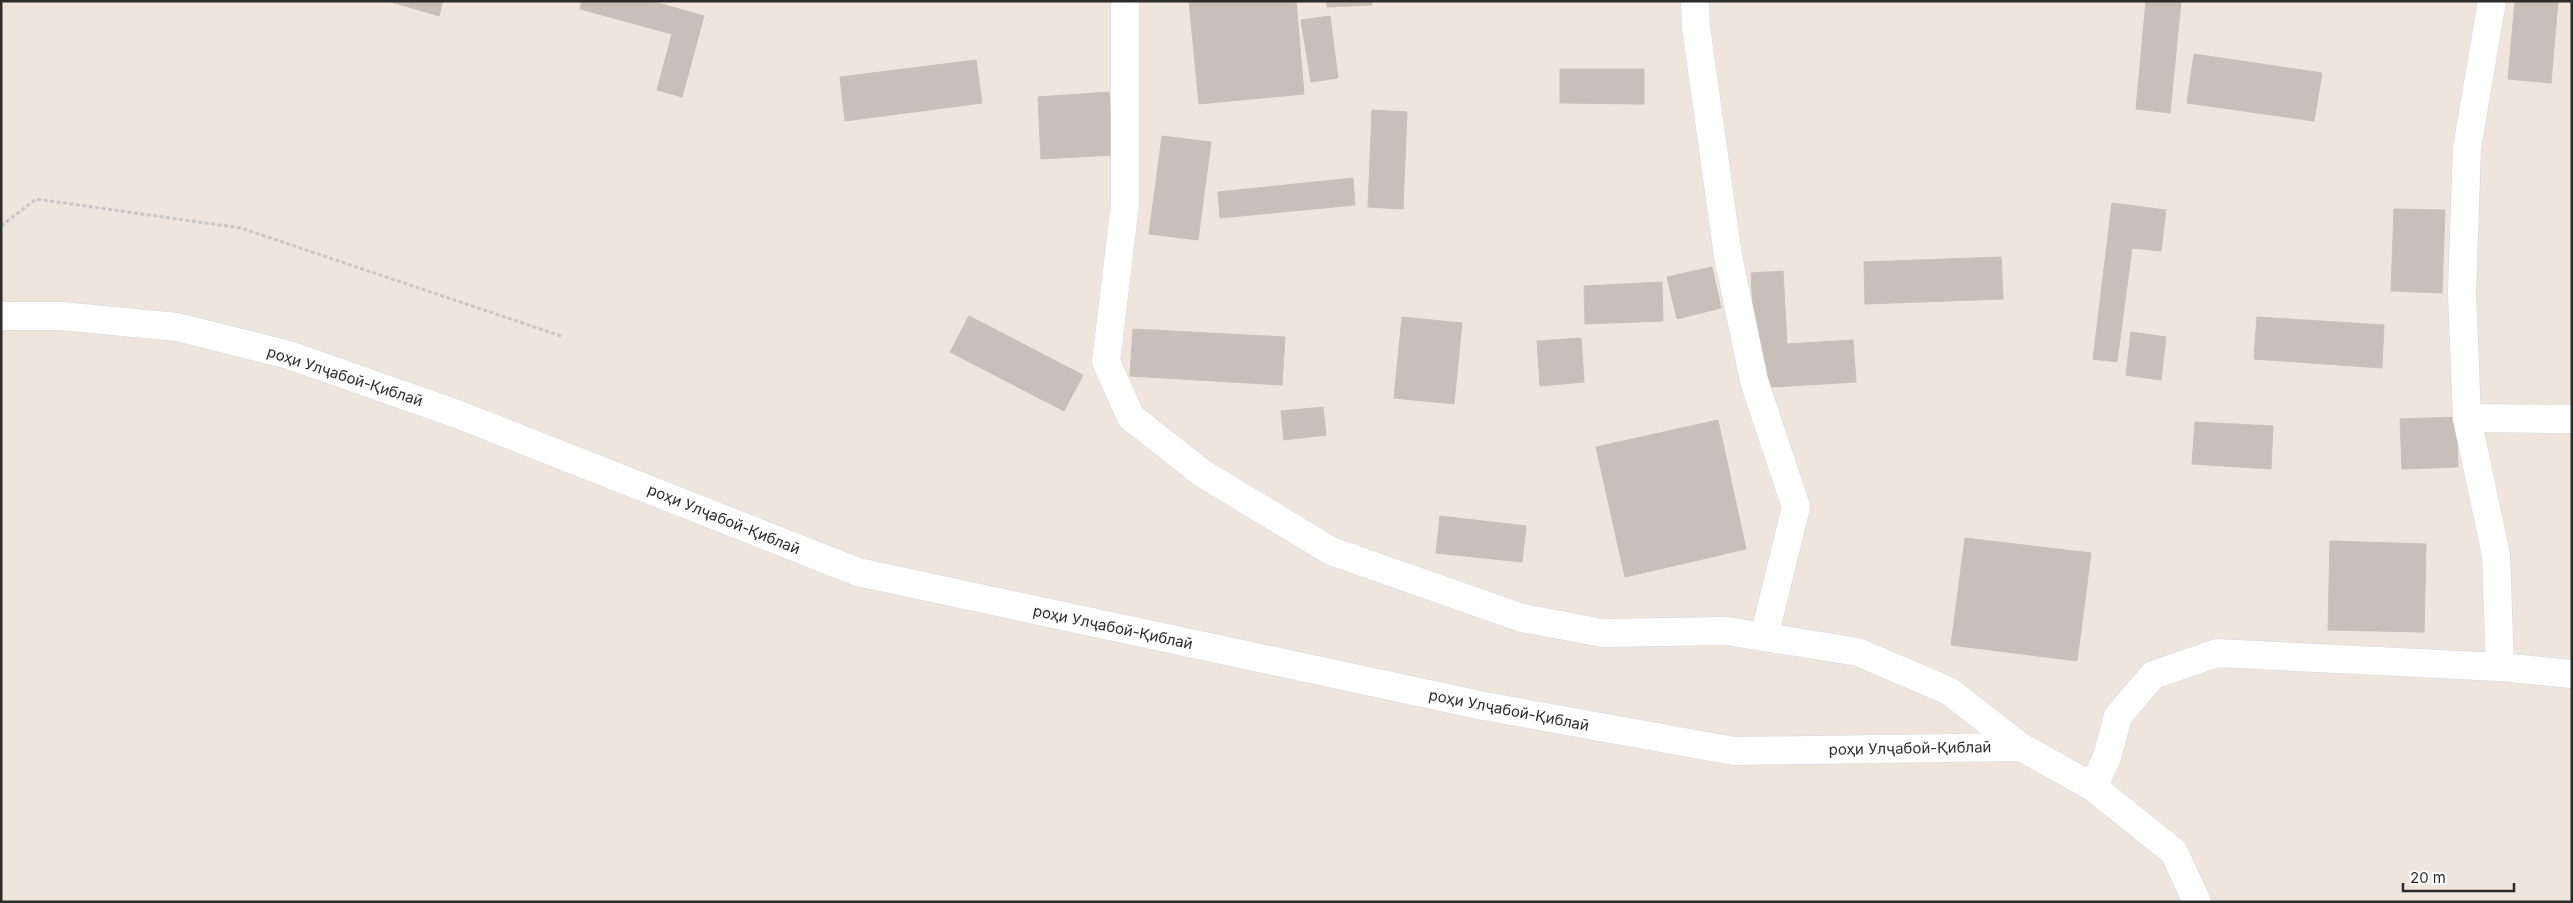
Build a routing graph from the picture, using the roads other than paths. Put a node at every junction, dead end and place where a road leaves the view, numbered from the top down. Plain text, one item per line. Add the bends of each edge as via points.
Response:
1 (1126, 1) edge
2 (1695, 1) edge
3 (2492, 1) edge
4 (1, 316) edge
5 (2468, 418) junction
6 (2572, 419) edge
7 (1764, 637) junction
8 (2500, 667) junction
9 (2572, 674) edge
10 (2021, 747) junction
11 (2093, 787) junction
12 (2197, 902) edge

1 - 7 street via 1124,204 1106,362 1131,417 1202,473 1331,551 1522,618 1603,633 1727,631
2 - 7 street via 1728,256 1754,381 1796,507
3 - 5 street via 2467,148 2462,292
4 - 10 street, роҳи Улҷабой-Қиблаӣ via 61,316 177,327 289,355 457,414 858,572 1484,706 1734,751
5 - 6 street
5 - 8 street via 2496,555
7 - 10 street via 1858,652 1949,691
8 - 9 street
8 - 11 street via 2217,653 2153,675 2118,716 2107,757
10 - 11 street, роҳи Улҷабой-Қиблаӣ
11 - 12 street, роҳи Улҷабой-Қиблаӣ via 2174,852

